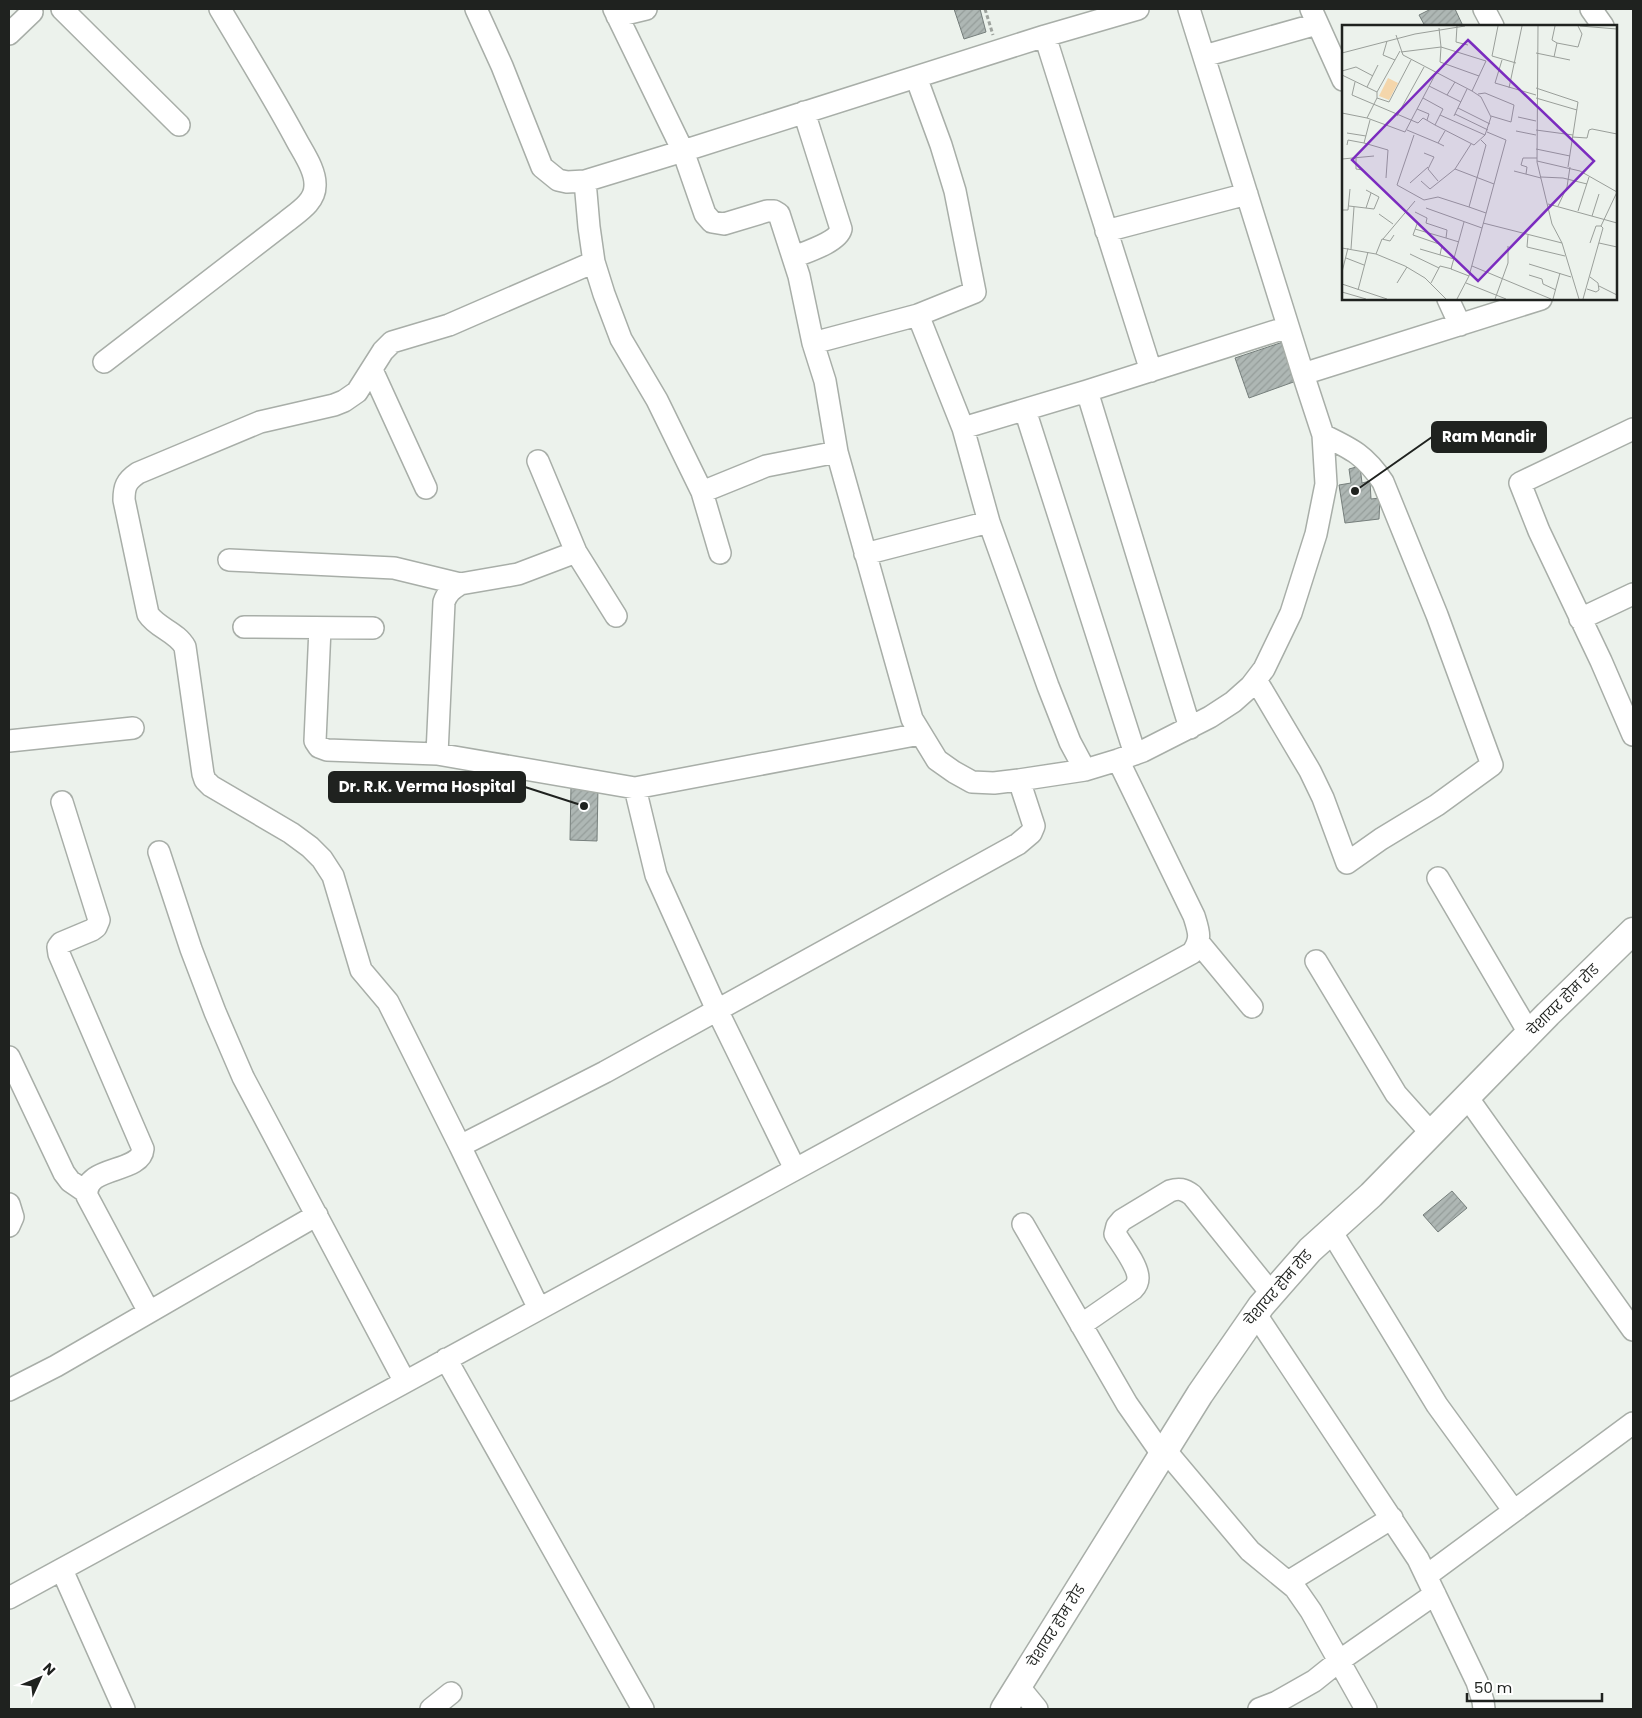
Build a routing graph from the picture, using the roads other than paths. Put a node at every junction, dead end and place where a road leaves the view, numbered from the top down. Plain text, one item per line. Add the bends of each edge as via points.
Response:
1 (62, 9) edge
2 (220, 9) edge
3 (476, 9) edge
4 (646, 9) edge
5 (1138, 9) edge
6 (1189, 9) edge
7 (1484, 9) edge
8 (1591, 9) edge
9 (34, 10) edge
10 (616, 13) edge
11 (1314, 16) edge
12 (1492, 25) edge
13 (1602, 25) edge
14 (9, 34) edge
15 (1045, 36) junction
16 (1204, 56) junction
17 (916, 77) junction
18 (1342, 78) edge
19 (804, 112) junction
20 (179, 125) dead end
21 (683, 151) junction
22 (585, 181) junction
23 (1247, 194) junction
24 (1106, 231) junction
25 (794, 258) junction
26 (594, 262) junction
27 (1448, 300) edge
28 (1538, 300) edge
29 (918, 315) junction
30 (1460, 324) junction
31 (1288, 327) junction
32 (813, 343) junction
33 (104, 362) dead end
34 (372, 370) junction
35 (1150, 371) junction
36 (1303, 374) junction
37 (1088, 391) junction
38 (1025, 410) junction
39 (963, 428) junction
40 (1633, 429) edge
41 (1323, 435) junction
42 (837, 452) junction
43 (538, 461) dead end
44 (426, 488) dead end
45 (702, 492) junction
46 (989, 522) junction
47 (576, 552) junction
48 (720, 553) dead end
49 (865, 554) junction
50 (229, 560) dead end
51 (460, 584) junction
52 (1633, 594) edge
53 (616, 616) dead end
54 (1580, 618) junction
55 (244, 627) dead end
56 (320, 628) junction
57 (373, 628) dead end
58 (1256, 680) junction
59 (133, 728) dead end
60 (1190, 728) junction
61 (920, 734) junction
62 (1633, 734) edge
63 (9, 740) edge
64 (437, 754) junction
65 (1126, 757) junction
66 (1085, 770) junction
67 (1019, 780) junction
68 (635, 788) junction
69 (62, 802) dead end
70 (160, 852) dead end
71 (1438, 878) dead end
72 (1633, 931) edge
73 (1199, 943) junction
74 (1316, 961) dead end
75 (1252, 1007) dead end
76 (717, 1010) junction
77 (1529, 1034) junction
78 (9, 1057) edge
79 (1467, 1097) junction
80 (1431, 1133) junction
81 (460, 1146) junction
82 (795, 1169) junction
83 (86, 1192) junction
84 (9, 1204) edge
85 (317, 1215) junction
86 (1023, 1224) dead end
87 (9, 1226) edge
88 (1331, 1231) junction
89 (1271, 1293) junction
90 (539, 1309) junction
91 (149, 1312) junction
92 (1255, 1313) junction
93 (1081, 1325) junction
94 (1633, 1330) edge
95 (446, 1360) junction
96 (404, 1382) junction
97 (9, 1390) edge
98 (1633, 1423) edge
99 (1163, 1452) junction
100 (1514, 1511) junction
101 (1392, 1518) junction
102 (62, 1570) junction
103 (1288, 1582) junction
104 (1430, 1585) junction
105 (9, 1598) edge
106 (1339, 1661) junction
107 (1019, 1686) junction
108 (451, 1693) dead end
109 (124, 1709) edge
110 (430, 1709) edge
111 (643, 1709) edge
112 (1004, 1709) edge
113 (1037, 1709) edge
114 (1259, 1709) edge
115 (1366, 1709) edge
116 (1484, 1709) edge

1 - 20 street
2 - 33 street via 285,119 308,162 316,187 305,206 288,221
3 - 22 street via 542,167 558,180
4 - 10 street
5 - 15 street
6 - 16 street
7 - 12 street
8 - 13 street
9 - 14 street
10 - 21 street
11 - 16 street
11 - 18 street
15 - 17 street
15 - 24 street
16 - 23 street
17 - 19 street
17 - 29 street via 955,191 976,292
19 - 21 street
19 - 25 street via 841,229 834,239
21 - 22 street
21 - 25 street via 708,218 724,224 774,210 781,217
22 - 26 street
23 - 24 street
23 - 31 street
24 - 35 street
25 - 32 street
26 - 34 street via 444,328 392,342
26 - 45 street via 621,339
27 - 30 street
28 - 30 street
29 - 32 street
29 - 39 street
30 - 36 street
31 - 35 street
31 - 36 street
32 - 42 street via 825,381
34 - 44 street
34 - 81 street via 357,392 339,403 260,422 138,473 126,483 124,500 148,614 185,647 205,780 291,833 322,859 333,876 361,970 388,1002
35 - 37 street
36 - 41 street
37 - 38 street
37 - 60 street
38 - 39 street
38 - 65 street
39 - 46 street
40 - 54 street via 1520,483
41 - 58 street via 1326,484 1316,534 1291,613
41 - 58 street via 1362,457 1383,482 1437,615 1492,765 1347,863 1310,771
42 - 45 street via 766,466
42 - 49 street
43 - 47 street
45 - 48 street
46 - 49 street
46 - 66 street via 1048,686
47 - 51 street via 518,574
47 - 53 street
49 - 61 street via 912,719
50 - 51 street via 394,568
51 - 64 street via 448,593 444,602
52 - 54 street
54 - 62 street
55 - 56 street
56 - 57 street
56 - 64 street via 317,744 327,750
58 - 60 street via 1233,702
59 - 63 street
60 - 65 street
61 - 67 street via 937,760 972,782 994,784
61 - 68 street
64 - 68 street
65 - 66 street
65 - 73 street via 1194,916
66 - 67 street
67 - 76 street via 1034,826 1026,839
68 - 76 street via 656,875
69 - 83 street via 99,920 92,930 58,946 59,954 144,1149 142,1156 135,1161 94,1179
70 - 85 street via 191,949 225,1037
71 - 77 street
72 - 77 street, चेशायर होम रोड
73 - 75 street
73 - 82 street via 1192,953 1175,963
74 - 80 street via 1396,1094
76 - 81 street
76 - 82 street
77 - 79 street, चेशायर होम रोड
78 - 83 street via 64,1173
79 - 80 street, चेशायर होम रोड
79 - 94 street
80 - 88 street, चेशायर होम रोड
81 - 90 street
82 - 90 street
83 - 91 street
84 - 87 street via 13,1217
85 - 91 street
85 - 96 street
86 - 93 street
88 - 89 street, चेशायर होम रोड
88 - 100 street via 1437,1405
89 - 92 street, चेशायर होम रोड
89 - 93 street via 1192,1195 1178,1189 1122,1220 1117,1226 1115,1234 1136,1270 1137,1284
90 - 95 street
91 - 97 street
92 - 99 street, चेशायर होम रोड
92 - 101 street
93 - 99 street via 1127,1404
95 - 96 street
95 - 111 street
96 - 102 street
98 - 100 street
99 - 103 street via 1250,1551
99 - 107 street, चेशायर होम रोड
100 - 104 street
101 - 103 street
101 - 104 street
102 - 105 street
102 - 109 street
103 - 106 street via 1311,1611
104 - 106 street
104 - 116 street via 1478,1682
106 - 114 street via 1295,1693
106 - 115 street
107 - 112 street, चेशायर होम रोड
107 - 113 street
108 - 110 street

